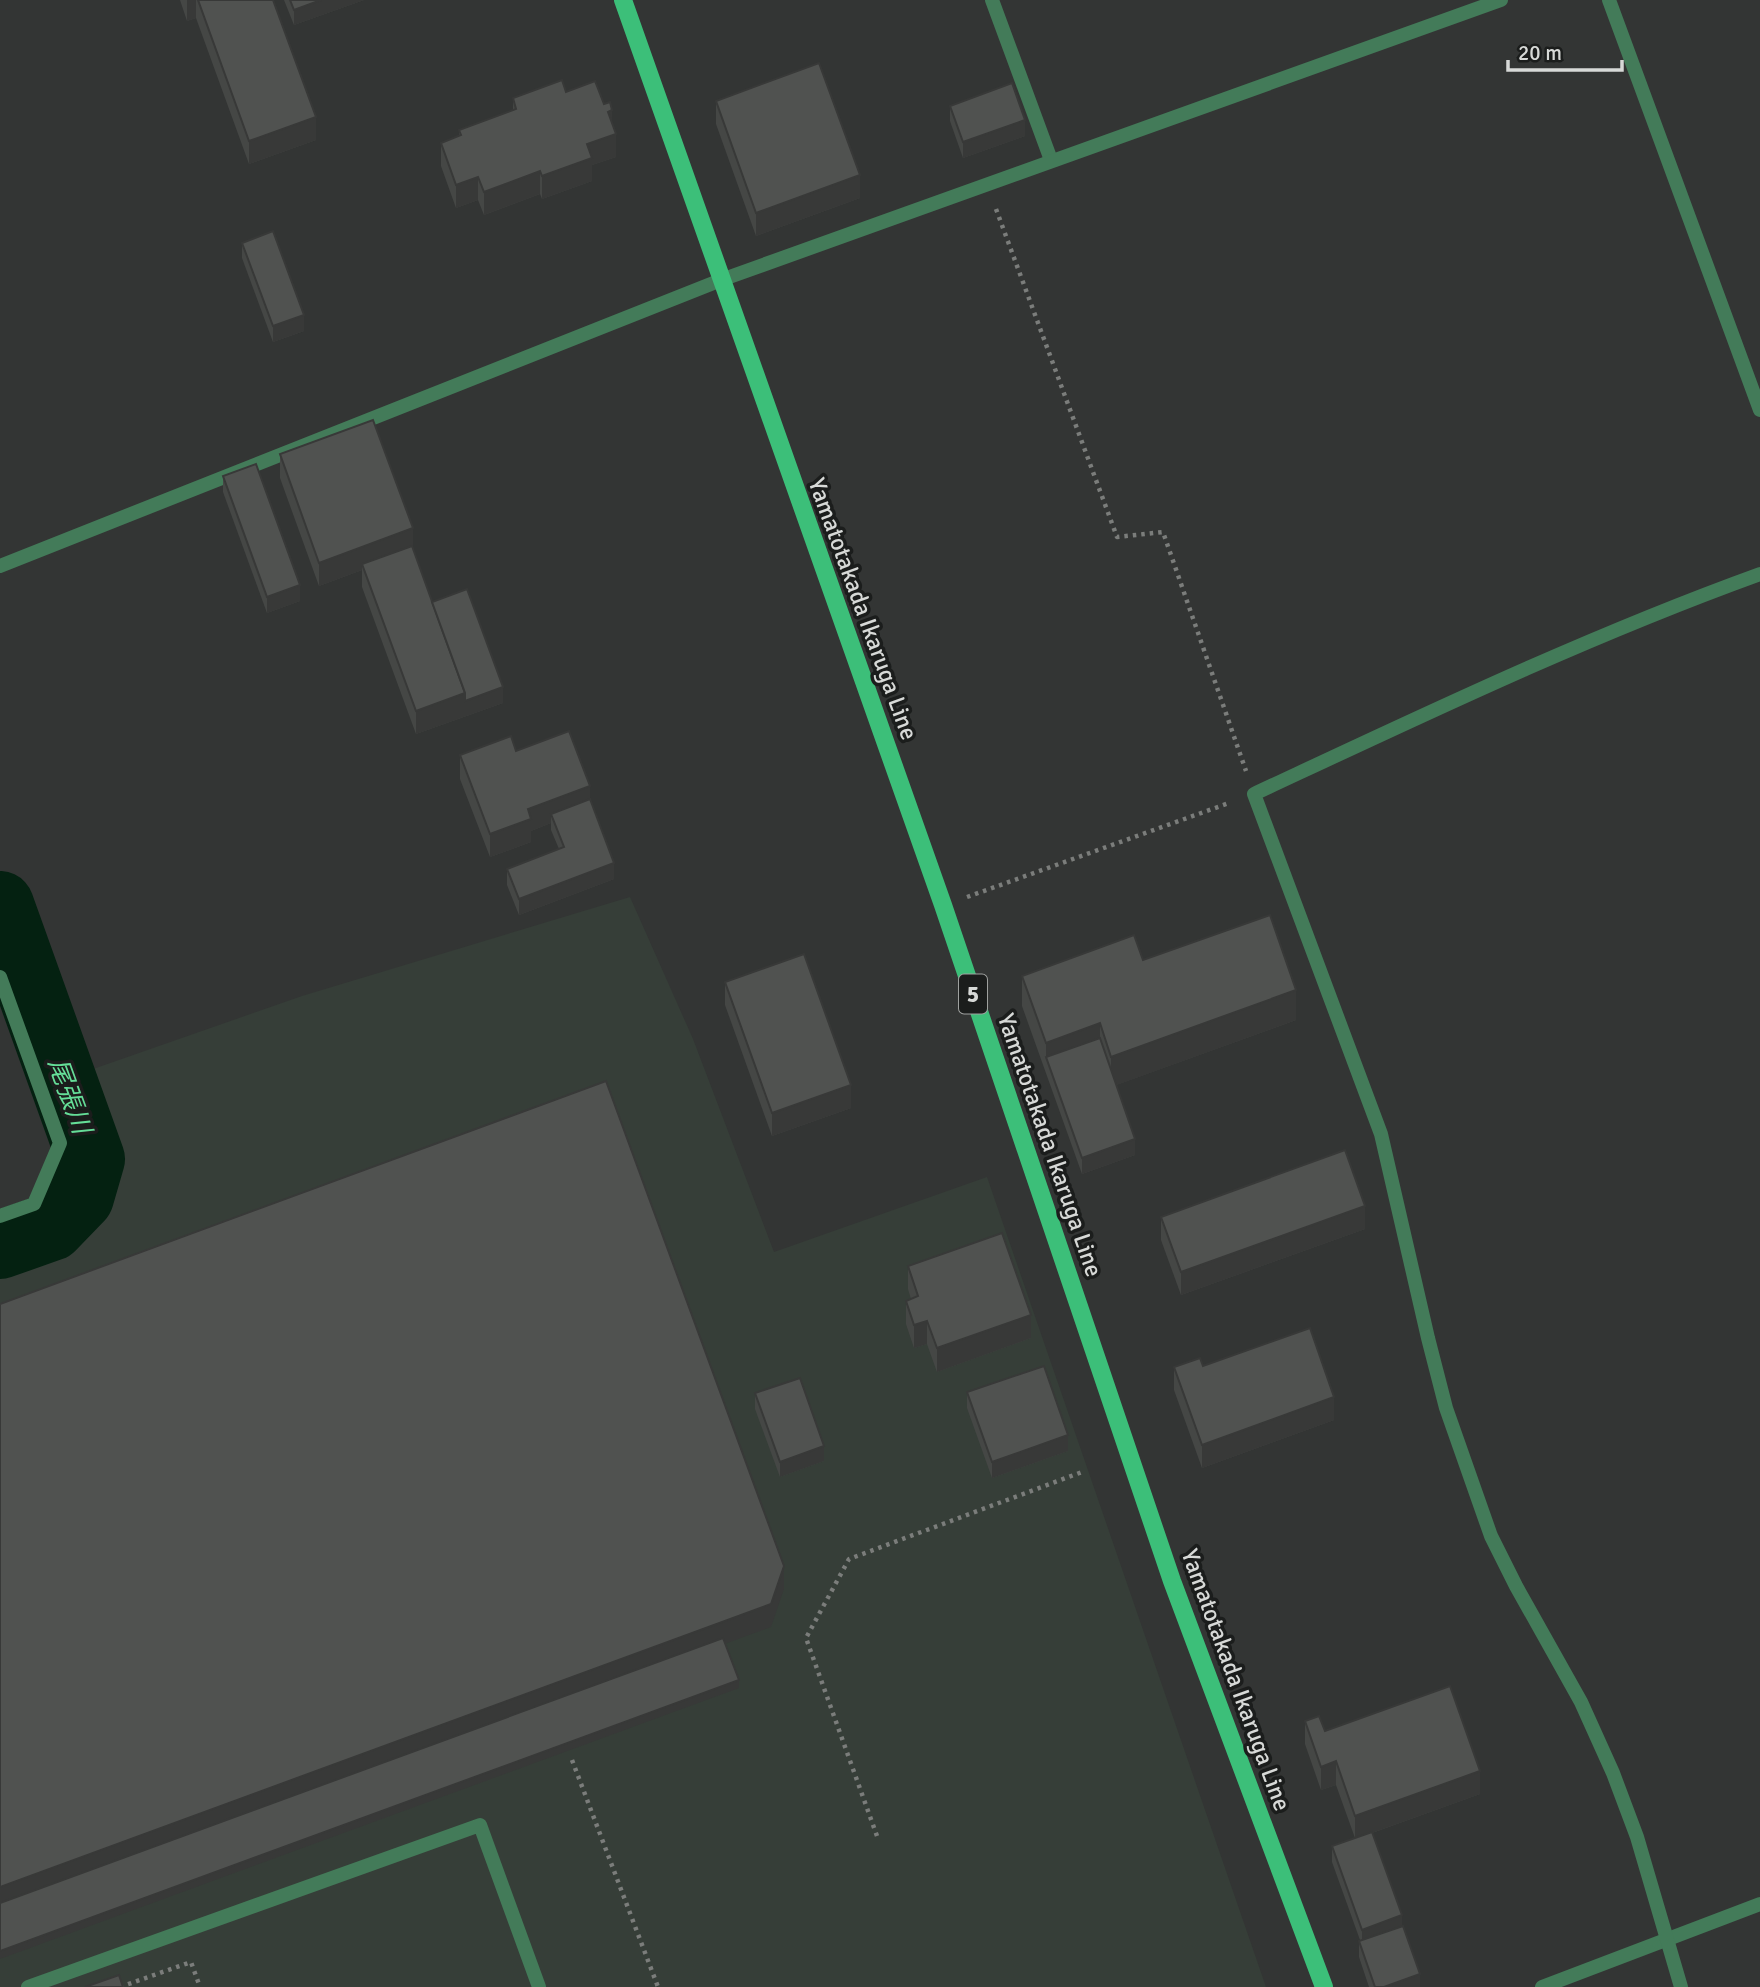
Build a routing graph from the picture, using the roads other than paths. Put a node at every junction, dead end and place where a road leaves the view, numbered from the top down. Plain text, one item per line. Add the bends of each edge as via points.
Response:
1 (624, 0) edge
2 (992, 0) edge
3 (1501, 0) edge
4 (1609, 0) edge
5 (1051, 160) junction
6 (721, 280) junction
7 (1760, 410) edge
8 (0, 566) edge
9 (1760, 575) edge
10 (0, 977) edge
11 (0, 1216) edge
12 (1760, 1904) edge
13 (1668, 1939) junction
14 (28, 1987) edge
15 (539, 1987) edge
16 (1324, 1987) edge
17 (1542, 1987) edge
18 (1681, 1987) edge

1 - 6 main road, Yamatotakada Ikaruga Line / 5
2 - 5 street
3 - 5 street
4 - 7 street
5 - 6 street
6 - 8 street
6 - 16 main road, Yamatotakada Ikaruga Line / 5 via 943,905 1172,1581
9 - 13 street via 1613,630 1254,794 1381,1134 1446,1408 1491,1535 1581,1702 1613,1773
10 - 11 street via 61,1143 34,1204
12 - 13 street
13 - 17 street
13 - 18 street
14 - 15 street via 480,1825

